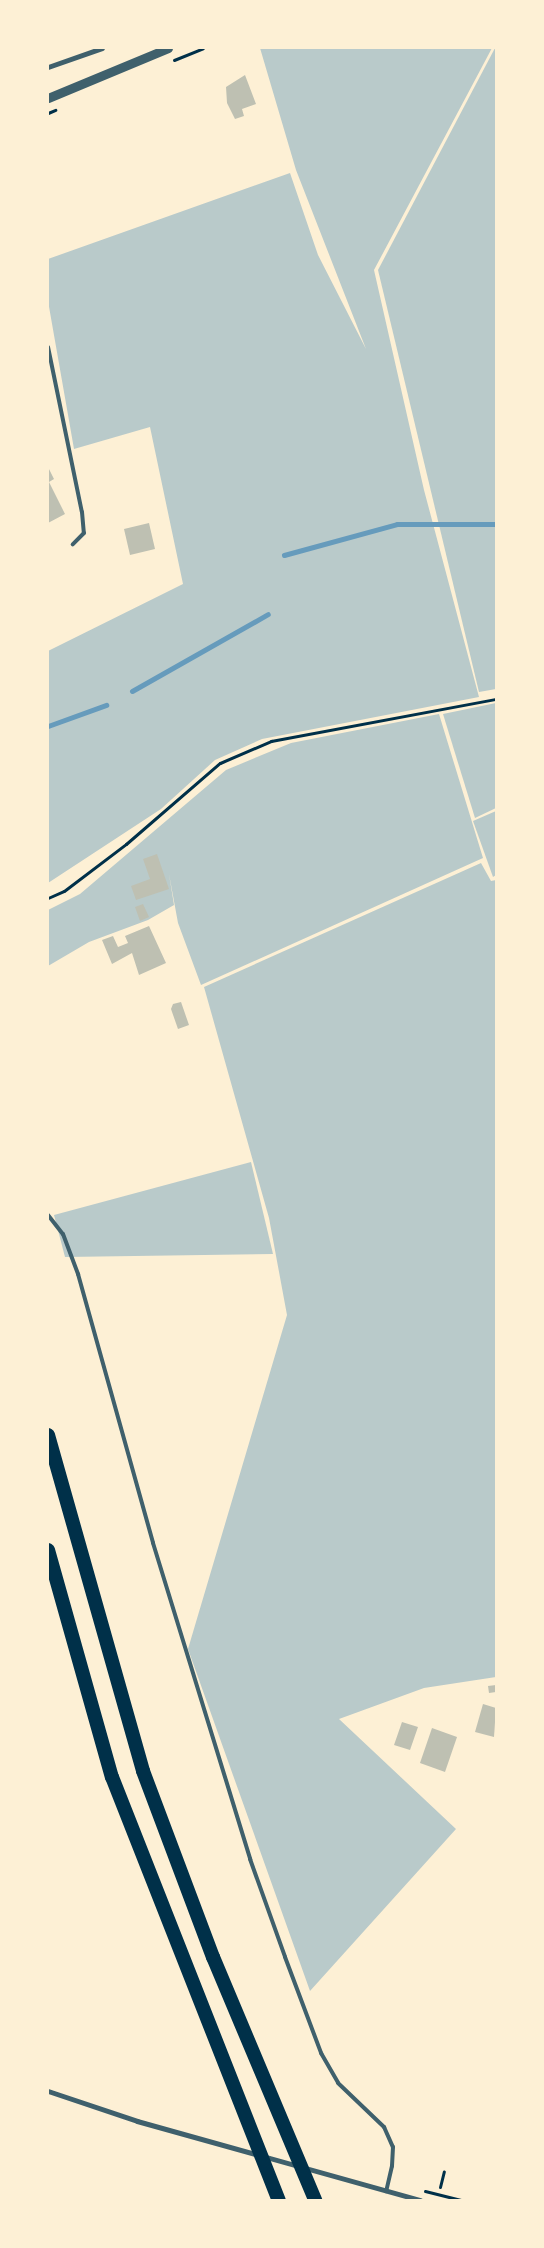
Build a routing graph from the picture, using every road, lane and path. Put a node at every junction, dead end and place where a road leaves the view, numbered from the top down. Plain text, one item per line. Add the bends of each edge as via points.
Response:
1 (102, 48) edge
2 (168, 48) edge
3 (48, 67) edge
4 (48, 98) edge
5 (48, 347) edge
6 (74, 544) dead end
7 (496, 699) edge
8 (48, 898) edge
9 (48, 1215) edge
10 (48, 1435) edge
11 (48, 1550) edge
12 (48, 2091) edge
13 (444, 2171) dead end
14 (440, 2187) dead end
15 (424, 2190) dead end
16 (386, 2191) junction
17 (279, 2200) edge
18 (315, 2200) edge
19 (420, 2200) edge
20 (462, 2200) edge

1 - 3 street
2 - 4 street
5 - 6 lane via 82,512 84,533
7 - 8 path via 271,742 228,760 126,844 64,891
9 - 16 lane via 63,1234 78,1274 152,1543 241,1831 285,1958 321,2053 338,2083 384,2127 393,2147
10 - 18 highway via 143,1771 213,1957
11 - 17 highway via 112,1777
12 - 16 street
13 - 14 path
15 - 20 path
16 - 19 street

